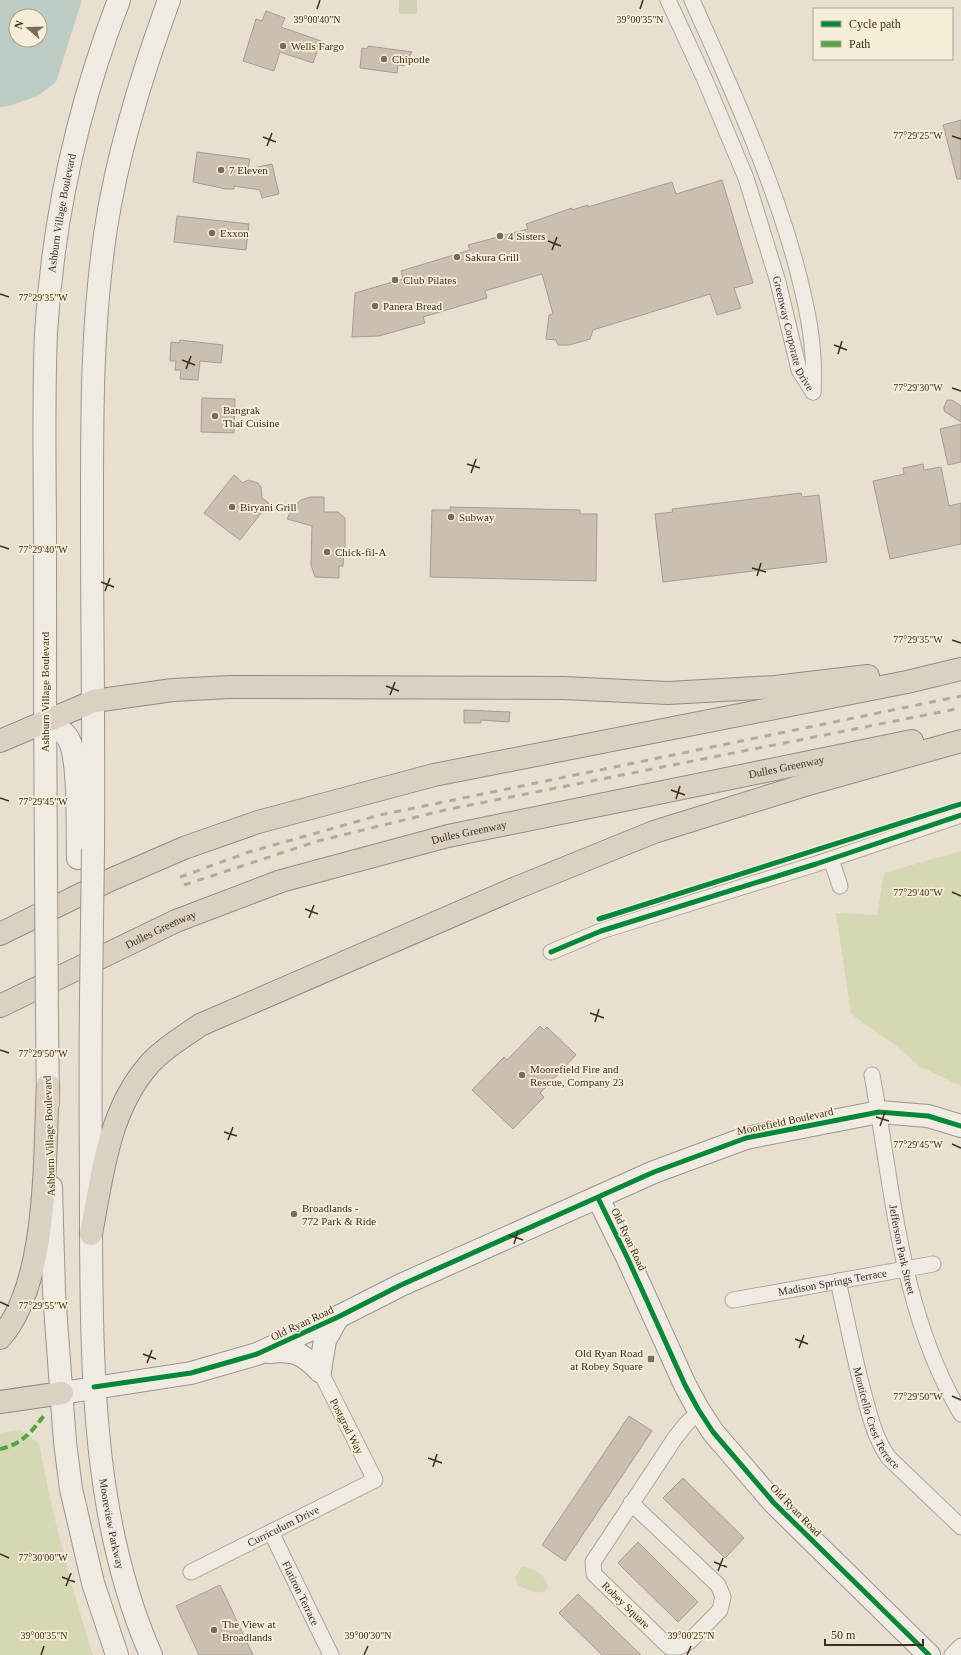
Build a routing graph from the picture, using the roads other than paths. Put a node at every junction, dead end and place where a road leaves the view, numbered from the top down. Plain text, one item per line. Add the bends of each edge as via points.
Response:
1 (119, 0) edge
2 (169, 0) edge
3 (668, 0) edge
4 (692, 0) edge
5 (961, 669) edge
6 (94, 702) junction
7 (45, 722) junction
8 (961, 730) edge
9 (0, 740) edge
10 (961, 741) edge
11 (961, 815) edge
12 (85, 853) junction
13 (831, 859) junction
14 (840, 886) dead end
15 (0, 934) edge
16 (551, 952) dead end
17 (9, 1001) edge
18 (0, 1010) edge
19 (872, 1075) dead end
20 (48, 1084) junction
21 (879, 1112) junction
22 (961, 1126) edge
23 (598, 1198) junction
24 (91, 1234) junction
25 (932, 1264) dead end
26 (906, 1269) junction
27 (838, 1281) junction
28 (732, 1300) dead end
29 (338, 1317) junction
30 (0, 1338) edge
31 (257, 1354) junction
32 (320, 1371) junction
33 (94, 1388) junction
34 (62, 1393) junction
35 (0, 1402) edge
36 (699, 1412) junction
37 (961, 1414) edge
38 (375, 1480) joint
39 (631, 1503) junction
40 (961, 1527) edge
41 (271, 1532) junction
42 (191, 1572) dead end
43 (961, 1646) edge
44 (117, 1655) edge
45 (151, 1655) edge
46 (331, 1655) edge
47 (928, 1655) edge
48 (952, 1655) edge

1 - 7 main road, Ashburn Village Boulevard via 79,122 51,275 44,388
2 - 6 main road via 147,59 118,165 100,275 92,410
3 - 4 street, Greenway Corporate Drive via 746,178 778,282 799,370 813,392 812,334 787,234 758,150
5 - 6 highway via 915,671 775,687 668,693 563,688 230,687 173,690
5 - 15 highway via 907,682 434,775 258,822 184,848 110,880
6 - 7 highway
6 - 12 main road
7 - 9 highway
7 - 12 main road via 59,729 69,739 75,757
7 - 20 main road, Ashburn Village Boulevard, bridge
8 - 17 highway, Dulles Greenway via 448,836 281,881 176,921
10 - 24 highway via 804,785 654,832 516,888 200,1025 147,1066 131,1091 115,1125 105,1157
11 - 13 street
12 - 24 main road, bridge via 85,1002
13 - 14 street
13 - 16 street via 600,931
17 - 18 highway, Dulles Greenway
19 - 21 street, Jefferson Park Street
20 - 30 highway via 37,1247 20,1308
20 - 34 main road, Ashburn Village Boulevard via 54,1293
21 - 22 main road, Moorefield Boulevard via 928,1116
21 - 23 main road, Moorefield Boulevard via 746,1138 654,1172
21 - 26 street, Jefferson Park Street via 897,1229
23 - 29 main road, Old Ryan Road via 408,1282
23 - 36 main road, Old Ryan Road
24 - 33 main road
25 - 26 street, Madison Springs Terrace
26 - 27 street, Madison Springs Terrace
26 - 37 street, Jefferson Park Street via 912,1296 930,1349 947,1391
27 - 28 street, Madison Springs Terrace
27 - 40 street, Monticello Crest Terrace via 853,1353 880,1447
29 - 31 main road, Old Ryan Road
29 - 32 main road via 325,1340
31 - 32 main road via 291,1351 308,1359
31 - 33 main road, Old Ryan Road via 191,1372
32 - 38 street, Postgrad Way
33 - 34 main road, Old Ryan Road
33 - 45 main road, Mooreview Parkway via 101,1466 111,1518 134,1609
34 - 35 highway
34 - 44 main road via 70,1482 82,1541 104,1621
36 - 39 street, Robey Square via 681,1430
36 - 47 main road, Old Ryan Road via 728,1451 774,1503
38 - 41 street, Curriculum Drive
39 - 39 street, Robey Square via 593,1562 594,1574 669,1647 679,1646 689,1642 720,1610 723,1598 718,1585
41 - 42 street, Curriculum Drive
41 - 46 street, Flatiron Terrace
43 - 48 street

